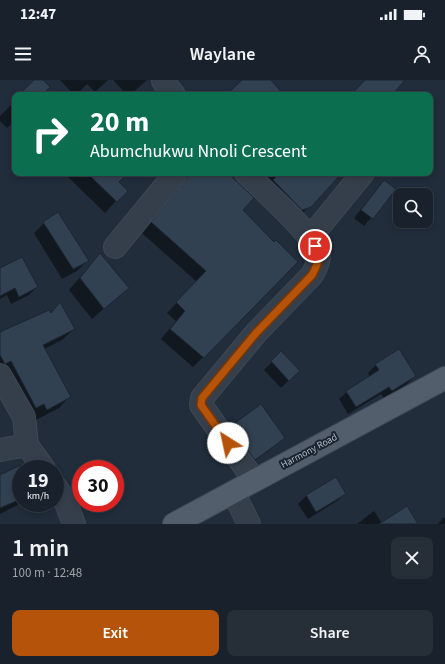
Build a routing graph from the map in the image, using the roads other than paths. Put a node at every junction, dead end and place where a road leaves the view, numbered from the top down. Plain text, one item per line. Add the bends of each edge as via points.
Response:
1 (168, 176) edge
2 (249, 176) edge
3 (361, 176) edge
4 (310, 238) junction
5 (115, 247) dead end
6 (0, 376) edge
7 (445, 378) edge
8 (27, 445) junction
9 (0, 450) edge
10 (38, 460) edge
11 (254, 480) junction
12 (233, 492) junction
13 (64, 499) edge
14 (74, 524) edge
15 (174, 524) edge
16 (249, 524) edge

1 - 5 street
2 - 4 street
3 - 4 street
4 - 11 street via 319,254 318,265 312,275 256,333 202,398 201,405
6 - 8 street via 24,417
7 - 11 main road, Harmony Road
8 - 9 street
8 - 10 street
11 - 12 main road, Harmony Road
12 - 15 main road, Harmony Road
12 - 16 street
13 - 14 street

